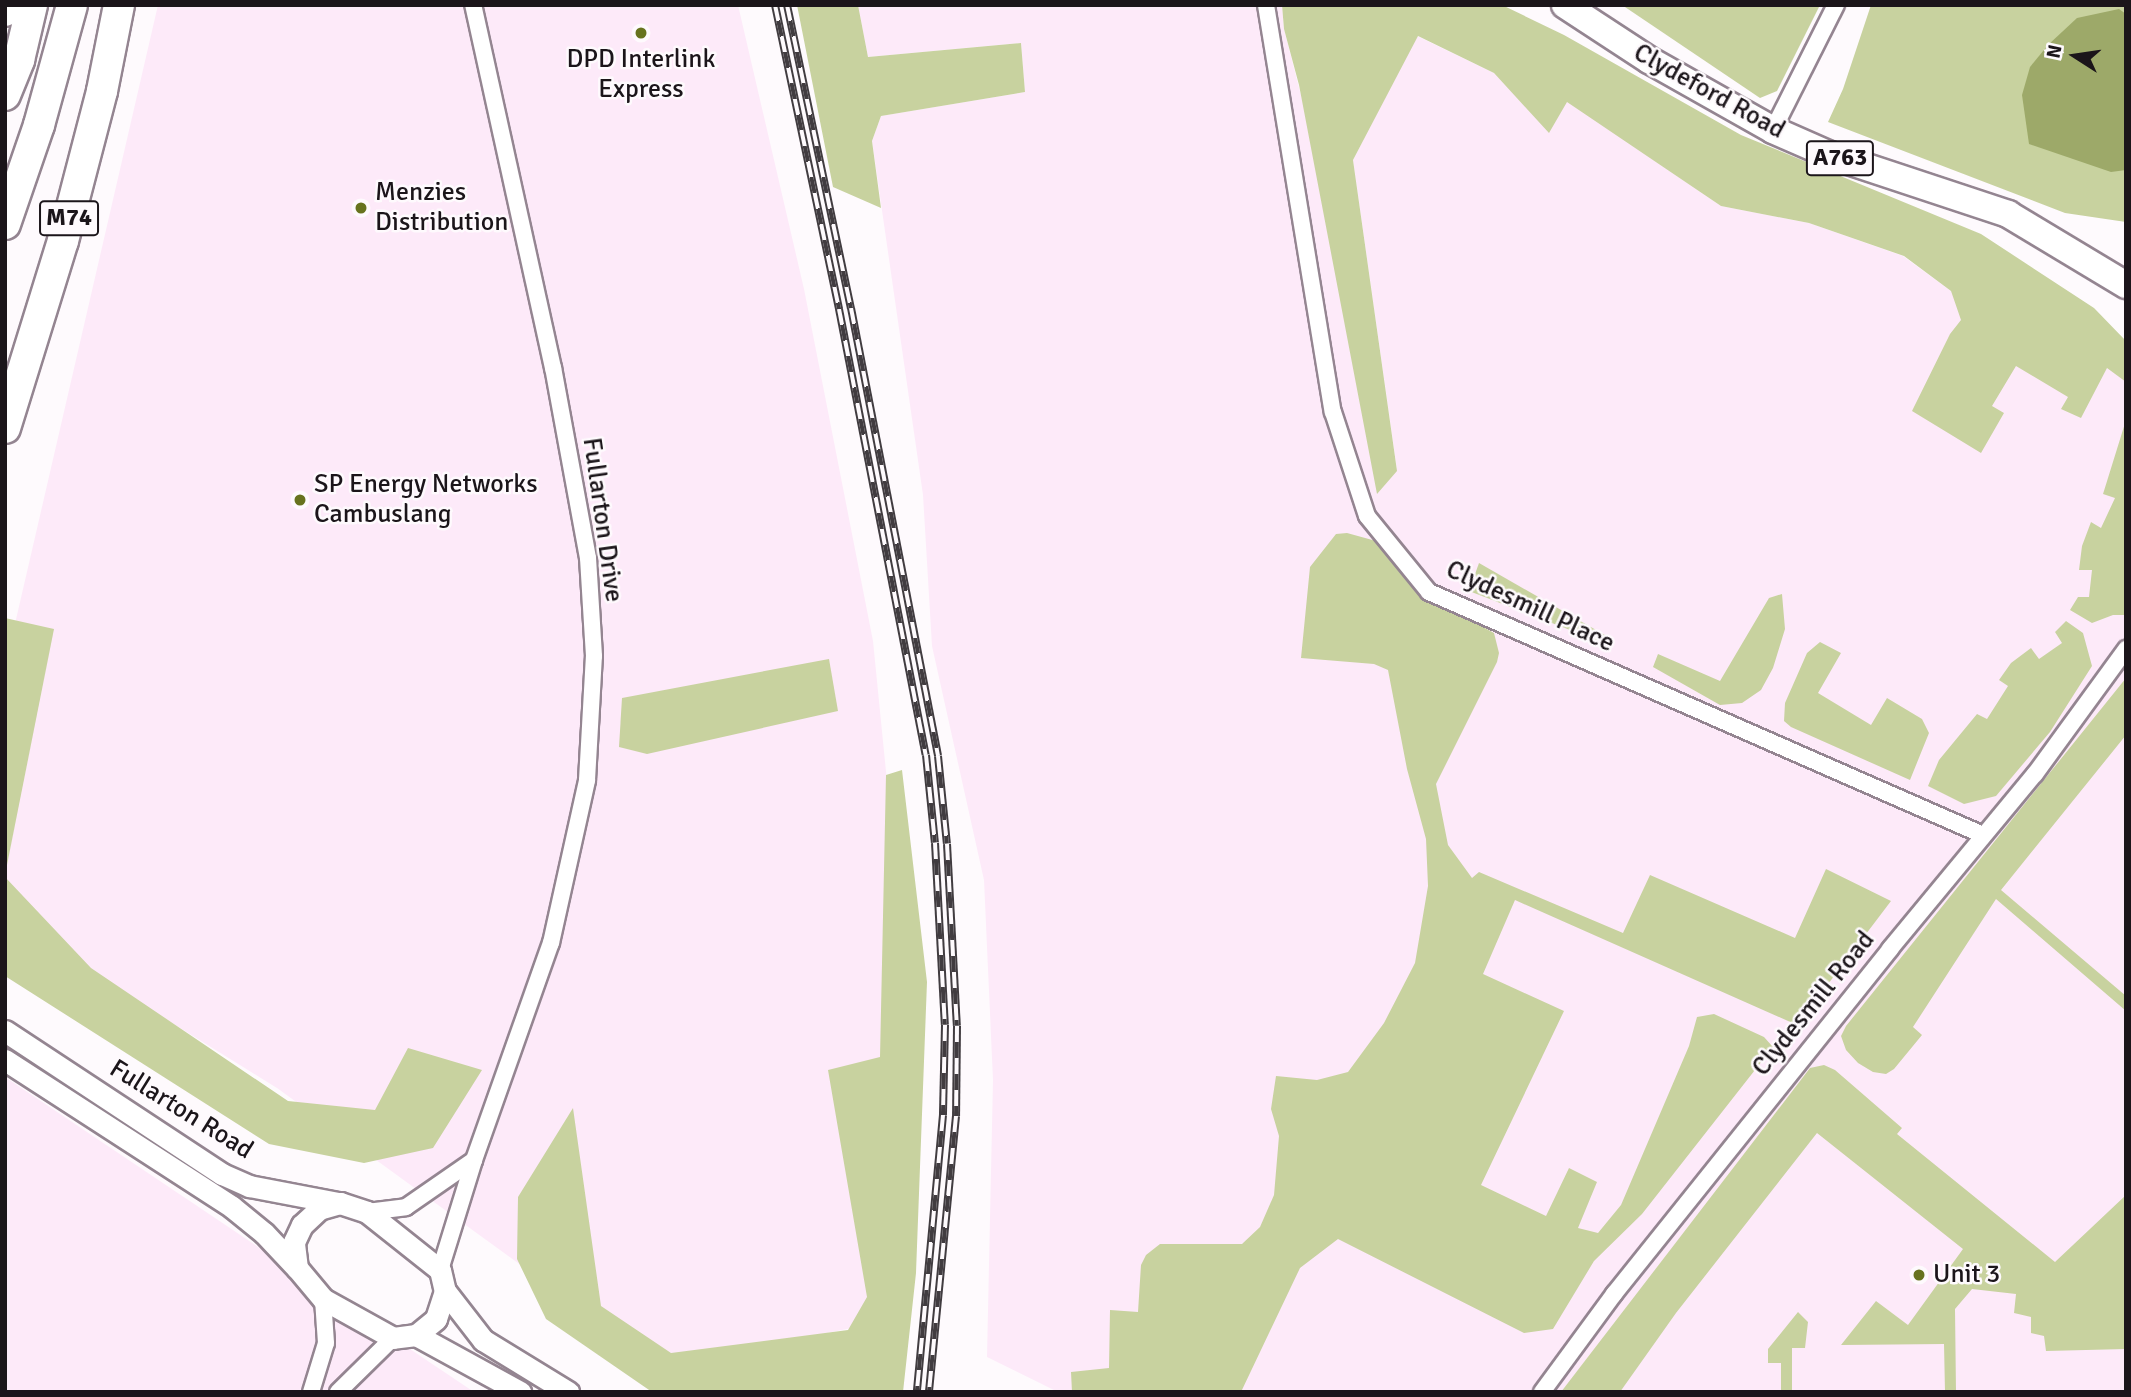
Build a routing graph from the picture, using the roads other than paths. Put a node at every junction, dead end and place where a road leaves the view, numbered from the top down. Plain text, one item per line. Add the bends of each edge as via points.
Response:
1 (7, 5) edge
2 (32, 5) edge
3 (72, 5) edge
4 (119, 5) edge
5 (473, 5) edge
6 (1266, 5) edge
7 (1565, 5) edge
8 (1836, 5) edge
9 (5, 11) edge
10 (5, 95) edge
11 (1773, 130) junction
12 (5, 224) edge
13 (2126, 285) edge
14 (5, 428) edge
15 (2126, 649) edge
16 (1983, 835) junction
17 (5, 1031) edge
18 (5, 1060) edge
19 (474, 1160) junction
20 (340, 1203) junction
21 (367, 1212) junction
22 (297, 1268) junction
23 (440, 1270) junction
24 (445, 1291) junction
25 (323, 1299) junction
26 (416, 1335) junction
27 (393, 1338) junction
28 (311, 1392) edge
29 (338, 1392) edge
30 (520, 1392) edge
31 (568, 1392) edge
32 (1542, 1392) edge

1 - 9 highway
2 - 10 highway
3 - 12 highway, M74 via 39,125
4 - 14 highway, M74 via 63,241
5 - 19 street, Fullarton Drive via 553,368 586,544 594,656 587,780 564,889 551,943
6 - 16 street, Clydesmill Place via 1333,412 1367,516 1429,592
7 - 11 main road, Clydeford Road / A763 via 1649,60
8 - 11 street
11 - 13 main road, Clydeford Road / A763 via 1830,155 2008,214
15 - 16 street, Clydesmill Road via 2035,774
16 - 32 street, Clydesmill Road via 1622,1283
17 - 20 street, Fullarton Road via 222,1174 249,1186
18 - 22 street, Fullarton Road via 232,1207
19 - 21 street via 406,1207
19 - 23 street, Fullarton Drive
20 - 21 street
20 - 22 street via 319,1209 302,1225 294,1242
21 - 23 street
22 - 25 street
23 - 24 street
24 - 26 street via 436,1319
24 - 31 street via 483,1340
25 - 27 street
25 - 28 street via 326,1343
26 - 27 street
26 - 30 street
27 - 29 street

